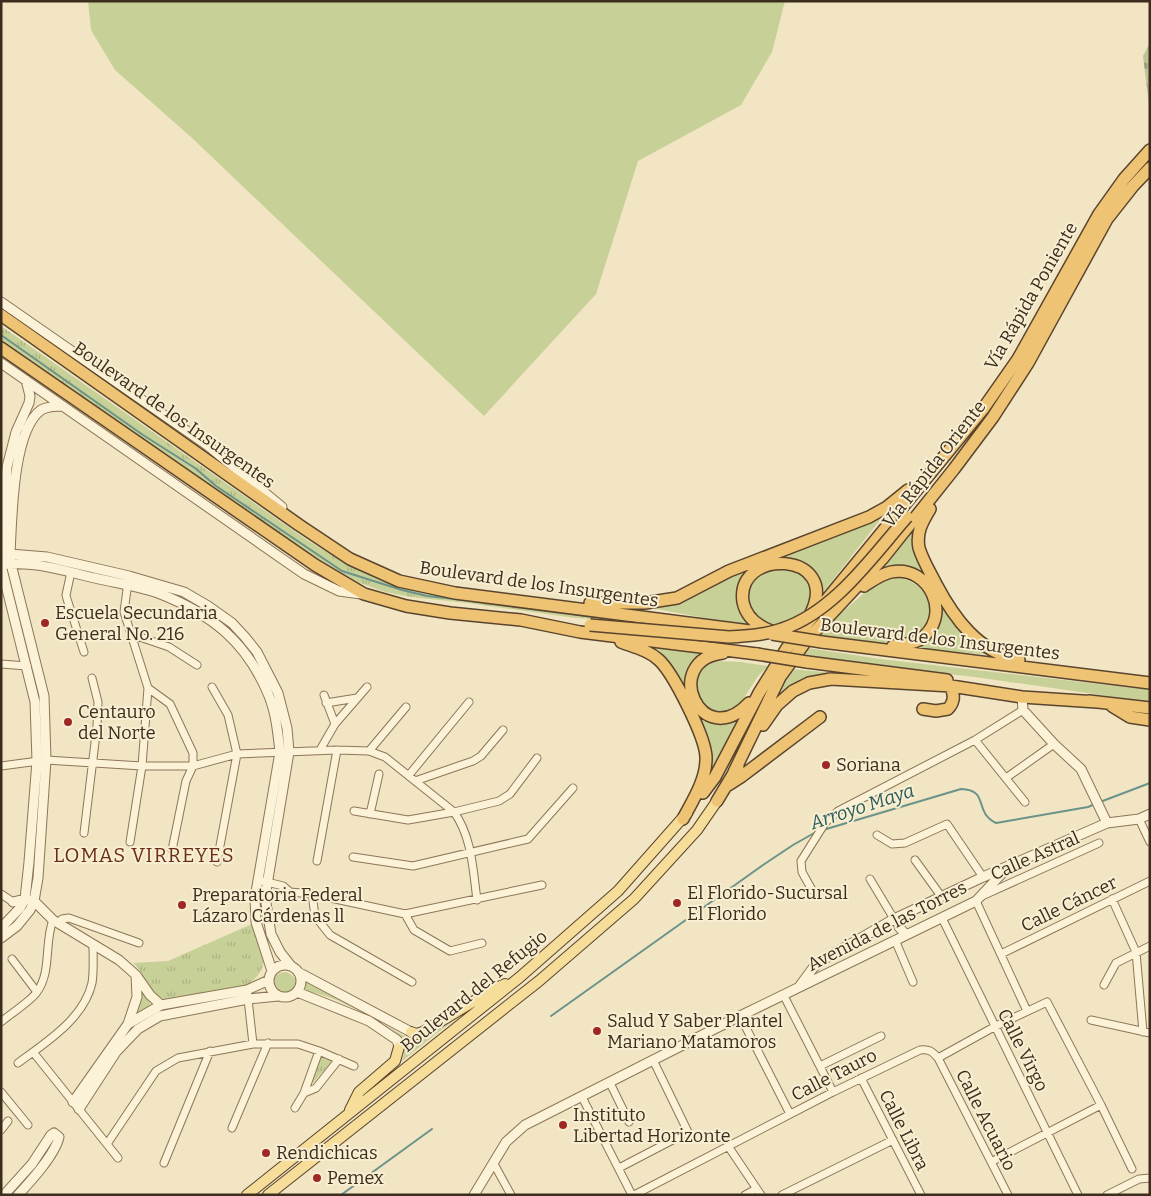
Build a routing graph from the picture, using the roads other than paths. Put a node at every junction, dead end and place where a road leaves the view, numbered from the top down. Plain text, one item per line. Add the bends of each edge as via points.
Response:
1 (1150, 150) edge
2 (1150, 168) edge
3 (1, 302) edge
4 (1, 316) edge
5 (1, 348) edge
6 (1, 363) edge
7 (26, 380) junction
8 (63, 406) junction
9 (993, 417) junction
10 (941, 458) junction
11 (954, 470) junction
12 (8, 514) junction
13 (299, 525) junction
14 (6, 555) edge
15 (4, 565) edge
16 (71, 572) junction
17 (128, 581) junction
18 (364, 594) junction
19 (846, 599) junction
20 (528, 601) junction
21 (521, 620) junction
22 (763, 631) junction
23 (580, 632) junction
24 (800, 632) junction
25 (130, 634) junction
26 (873, 648) junction
27 (84, 652) dead end
28 (741, 653) junction
29 (1, 664) edge
30 (26, 666) junction
31 (196, 666) dead end
32 (1097, 676) junction
33 (92, 678) dead end
34 (1150, 683) edge
35 (951, 686) junction
36 (212, 687) dead end
37 (367, 687) dead end
38 (148, 688) junction
39 (759, 693) junction
40 (324, 695) dead end
41 (1022, 697) junction
42 (357, 698) junction
43 (469, 702) dead end
44 (1102, 702) junction
45 (326, 703) junction
46 (406, 707) dead end
47 (1150, 708) edge
48 (923, 709) dead end
49 (1023, 710) junction
50 (820, 717) dead end
51 (1150, 720) edge
52 (335, 724) junction
53 (503, 730) dead end
54 (975, 740) junction
55 (1054, 744) junction
56 (320, 750) junction
57 (337, 750) junction
58 (369, 751) junction
59 (285, 752) junction
60 (237, 754) junction
61 (537, 758) dead end
62 (41, 761) junction
63 (92, 763) junction
64 (1, 766) edge
65 (142, 766) junction
66 (193, 766) junction
67 (734, 772) junction
68 (379, 774) dead end
69 (409, 775) junction
70 (1006, 778) junction
71 (415, 780) junction
72 (726, 786) junction
73 (573, 788) dead end
74 (704, 793) joint
75 (717, 801) joint
76 (1025, 802) dead end
77 (354, 811) dead end
78 (454, 812) junction
79 (370, 814) junction
80 (1150, 814) edge
81 (683, 819) junction
82 (1139, 819) junction
83 (1107, 823) junction
84 (84, 832) dead end
85 (877, 835) dead end
86 (130, 842) dead end
87 (1150, 842) edge
88 (1099, 843) dead end
89 (172, 850) dead end
90 (470, 853) junction
91 (353, 856) dead end
92 (915, 860) dead end
93 (317, 861) dead end
94 (217, 862) dead end
95 (1009, 866) junction
96 (983, 877) junction
97 (870, 879) dead end
98 (258, 880) junction
99 (1150, 881) edge
100 (268, 882) junction
101 (542, 885) dead end
102 (812, 890) dead end
103 (290, 892) junction
104 (1, 894) edge
105 (312, 894) junction
106 (941, 896) junction
107 (260, 897) junction
108 (979, 898) junction
109 (1112, 899) junction
110 (477, 900) junction
111 (29, 904) junction
112 (17, 905) junction
113 (406, 914) junction
114 (896, 918) junction
115 (942, 918) junction
116 (55, 921) junction
117 (1, 928) edge
118 (906, 935) junction
119 (1, 938) edge
120 (895, 940) junction
121 (139, 943) dead end
122 (482, 943) dead end
123 (93, 945) junction
124 (1150, 946) edge
125 (1136, 952) junction
126 (1001, 954) junction
127 (12, 959) dead end
128 (295, 969) junction
129 (272, 971) junction
130 (136, 975) junction
131 (520, 977) junction
132 (269, 980) junction
133 (412, 982) dead end
134 (914, 982) dead end
135 (1104, 985) dead end
136 (797, 989) junction
137 (37, 992) junction
138 (297, 992) junction
139 (247, 994) junction
140 (278, 996) junction
141 (784, 996) junction
142 (161, 1005) junction
143 (1028, 1011) junction
144 (740, 1016) junction
145 (1091, 1020) dead end
146 (1, 1022) edge
147 (128, 1024) junction
148 (994, 1027) junction
149 (411, 1032) joint
150 (1146, 1033) edge
151 (881, 1036) dead end
152 (268, 1043) junction
153 (253, 1044) junction
154 (399, 1047) joint
155 (210, 1051) junction
156 (319, 1051) junction
157 (33, 1052) junction
158 (938, 1058) junction
159 (340, 1059) junction
160 (653, 1060) junction
161 (18, 1064) dead end
162 (354, 1066) dead end
163 (820, 1066) junction
164 (861, 1078) junction
165 (610, 1083) junction
166 (1, 1092) edge
167 (833, 1092) junction
168 (304, 1093) junction
169 (582, 1097) junction
170 (73, 1102) junction
171 (1102, 1105) junction
172 (295, 1108) dead end
173 (79, 1109) junction
174 (348, 1114) junction
175 (790, 1114) junction
176 (8, 1121) dead end
177 (630, 1122) dead end
178 (28, 1125) dead end
179 (232, 1128) dead end
180 (1, 1130) edge
181 (1048, 1133) junction
182 (893, 1140) junction
183 (107, 1144) junction
184 (728, 1146) junction
185 (118, 1158) dead end
186 (991, 1162) junction
187 (164, 1163) dead end
188 (494, 1164) junction
189 (619, 1168) junction
190 (1132, 1170) dead end
191 (1150, 1178) edge
192 (759, 1192) edge
193 (4, 1195) edge
194 (18, 1195) edge
195 (247, 1195) edge
196 (268, 1195) edge
197 (474, 1195) edge
198 (511, 1195) edge
199 (633, 1195) edge
200 (745, 1195) edge
201 (782, 1195) edge
202 (921, 1195) edge
203 (1008, 1195) edge
204 (1078, 1195) edge
205 (1107, 1195) edge

1 - 10 highway, Vía Rápida Poniente via 1099,214 1018,359 983,409
2 - 9 highway, Vía Rápida Oriente via 1107,219 1028,363
3 - 13 street via 207,445
4 - 13 highway, Boulevard de los Insurgentes
5 - 18 highway via 315,565
6 - 7 street
7 - 8 street
7 - 12 street via 29,403 9,456
8 - 12 street via 42,410 25,435
8 - 18 street via 304,574 339,591
9 - 11 highway, Vía Rápida Oriente
9 - 21 highway, bridge via 859,571 807,618 783,629 729,637
10 - 20 highway via 900,498 878,512 729,572 677,598 613,604
10 - 24 highway
11 - 19 highway, Vía Rápida Oriente
11 - 32 highway via 922,521 918,538 921,555 953,614 971,635 1002,655
12 - 14 street
13 - 20 highway, Boulevard de los Insurgentes via 350,559 399,581 455,593
14 - 15 street
14 - 17 street via 47,556
15 - 16 street via 44,565
15 - 30 street
15 - 62 street via 44,696
16 - 17 street
16 - 27 street via 66,595
17 - 25 street via 124,612
17 - 59 street via 184,592 232,623 245,637 278,693 286,728
18 - 21 highway via 423,609
19 - 26 highway via 877,578 895,572 917,576 932,591 936,614 924,636 908,644
19 - 67 highway, Vía Rápida Oriente via 806,641 780,677
20 - 22 highway, Boulevard de los Insurgentes
21 - 23 highway
22 - 24 highway via 745,608 745,585 759,570 789,563 808,573 816,590 815,605
22 - 26 highway, Boulevard de los Insurgentes, bridge
23 - 28 highway
23 - 81 highway via 649,653 671,675 701,734 706,753 703,778
24 - 39 highway
25 - 31 street via 169,647
25 - 38 street
26 - 32 highway, Boulevard de los Insurgentes
28 - 39 highway via 718,654 701,662 691,677 692,696 703,712 725,718 742,712
28 - 44 highway, bridge
29 - 30 street
30 - 62 street via 35,702
32 - 34 highway, Boulevard de los Insurgentes
33 - 63 street via 98,702
35 - 41 highway
35 - 48 highway via 954,697 948,709
35 - 67 highway via 831,679 800,687 772,712
36 - 60 street via 228,715
37 - 42 street
38 - 65 street
38 - 66 street via 170,704 193,753
39 - 74 highway
40 - 45 street
41 - 44 highway
41 - 49 street
42 - 45 street
42 - 52 street
43 - 69 street
44 - 47 highway
44 - 51 highway via 1130,717
45 - 52 street
46 - 58 street
49 - 54 street
49 - 55 street
50 - 72 highway
52 - 56 street
53 - 71 street via 473,761
54 - 70 street
54 - 102 street via 838,811 825,823 801,861 802,872
55 - 70 street
55 - 83 street via 1081,768
56 - 57 street
56 - 59 street
57 - 58 street
57 - 93 street
58 - 69 street via 385,757
59 - 60 street
59 - 98 street
59 - 100 street
60 - 66 street
60 - 94 street
61 - 78 street via 510,794 499,801
62 - 63 street
62 - 64 street
62 - 111 street via 29,862
63 - 65 street
63 - 84 street
65 - 66 street
65 - 86 street
66 - 89 street via 186,781
67 - 72 highway
68 - 79 street
69 - 71 street
70 - 76 street
71 - 78 street
72 - 75 highway
73 - 90 street via 528,839
74 - 81 main road, Boulevard del Refugio
75 - 196 main road, Boulevard del Refugio via 697,830 634,899 539,981
77 - 79 street
78 - 79 street via 408,820
78 - 90 street via 461,821
80 - 82 street, Avenida de las Torres
81 - 131 main road, Boulevard del Refugio via 618,891
82 - 83 street, Avenida de las Torres
82 - 87 street
83 - 95 street, Avenida de las Torres
85 - 96 street via 892,844 905,843 947,824
88 - 108 street, Calle Astral
90 - 91 street via 414,866
90 - 110 street
92 - 106 street
95 - 96 street, Avenida de las Torres
95 - 108 street, Avenida de las Torres
96 - 106 street, Avenida de las Torres
97 - 114 street
98 - 100 street
98 - 107 street
99 - 109 street, Calle Cáncer
100 - 103 street via 283,886
100 - 107 street
101 - 110 street
103 - 105 street
103 - 107 street via 282,896
104 - 112 street
105 - 113 street
105 - 133 street via 315,916 330,935
106 - 114 street, Avenida de las Torres
107 - 128 street via 271,934 280,952
107 - 129 street via 256,922
108 - 115 street, Avenida de las Torres
108 - 126 street
109 - 125 street
109 - 126 street, Calle Cáncer
110 - 113 street
111 - 112 street
111 - 116 street
111 - 119 street via 17,926
112 - 117 street
113 - 122 street via 414,930 450,951
114 - 118 street
114 - 136 street, Avenida de las Torres via 821,961
115 - 118 street, Avenida de las Torres
115 - 148 street, Calle Virgo
116 - 121 street via 69,918
116 - 123 street
116 - 137 street via 49,930 46,970
118 - 120 street, Avenida de las Torres
120 - 134 street
120 - 136 street, Avenida de las Torres
123 - 130 street via 119,960
123 - 157 street via 92,982 88,997 73,1019
124 - 125 street
125 - 135 street via 1116,963
125 - 150 street
126 - 143 street
127 - 137 street
128 - 129 street via 281,965
128 - 138 street via 301,984
128 - 149 street
129 - 132 street
130 - 142 street
130 - 147 street via 137,997
131 - 149 main road via 423,1032
131 - 174 main road, Boulevard del Refugio
132 - 139 street
132 - 140 street via 271,989
136 - 141 street, Avenida de las Torres
137 - 146 street
138 - 140 street via 288,997
138 - 154 street via 370,1021 397,1040
139 - 140 street
139 - 142 street
139 - 153 street
139 - 173 street via 160,1016 138,1029 116,1052
141 - 144 street, Avenida de las Torres
141 - 163 street
142 - 147 street
143 - 148 street
143 - 171 street via 1047,1002
144 - 160 street, Avenida de las Torres
144 - 175 street
145 - 150 street
147 - 170 street
148 - 158 street
148 - 181 street, Calle Virgo
151 - 163 street
152 - 153 street
152 - 156 street via 298,1044
152 - 179 street
153 - 155 street
154 - 174 main road via 395,1061 359,1092
155 - 183 street via 178,1058 156,1071
155 - 187 street
156 - 159 street
156 - 168 street
157 - 161 street
157 - 170 street
158 - 164 street, Calle Tauro via 932,1051 920,1050
158 - 186 street, Calle Acuario
159 - 162 street
159 - 168 street via 316,1088
160 - 165 street, Avenida de las Torres
160 - 189 street via 688,1132
163 - 167 street
164 - 167 street, Calle Tauro
164 - 182 street, Calle Libra
165 - 169 street, Avenida de las Torres
165 - 177 street
166 - 178 street
167 - 175 street, Calle Tauro
168 - 172 street
169 - 188 street, Avenida de las Torres via 525,1125 506,1142
169 - 189 street
170 - 173 street
171 - 181 street
171 - 190 street
173 - 183 street
174 - 195 main road, Boulevard del Refugio
175 - 184 street, Calle Tauro
176 - 180 street
181 - 186 street
181 - 204 street, Calle Virgo
182 - 201 street
182 - 202 street, Calle Libra
183 - 185 street
184 - 192 street
184 - 199 street, Calle Tauro
186 - 203 street, Calle Acuario
188 - 197 street, Avenida de las Torres
188 - 198 street
189 - 199 street
191 - 205 street via 1139,1179
192 - 200 street
193 - 194 street via 32,1164 51,1135 57,1135 58,1141 36,1176

